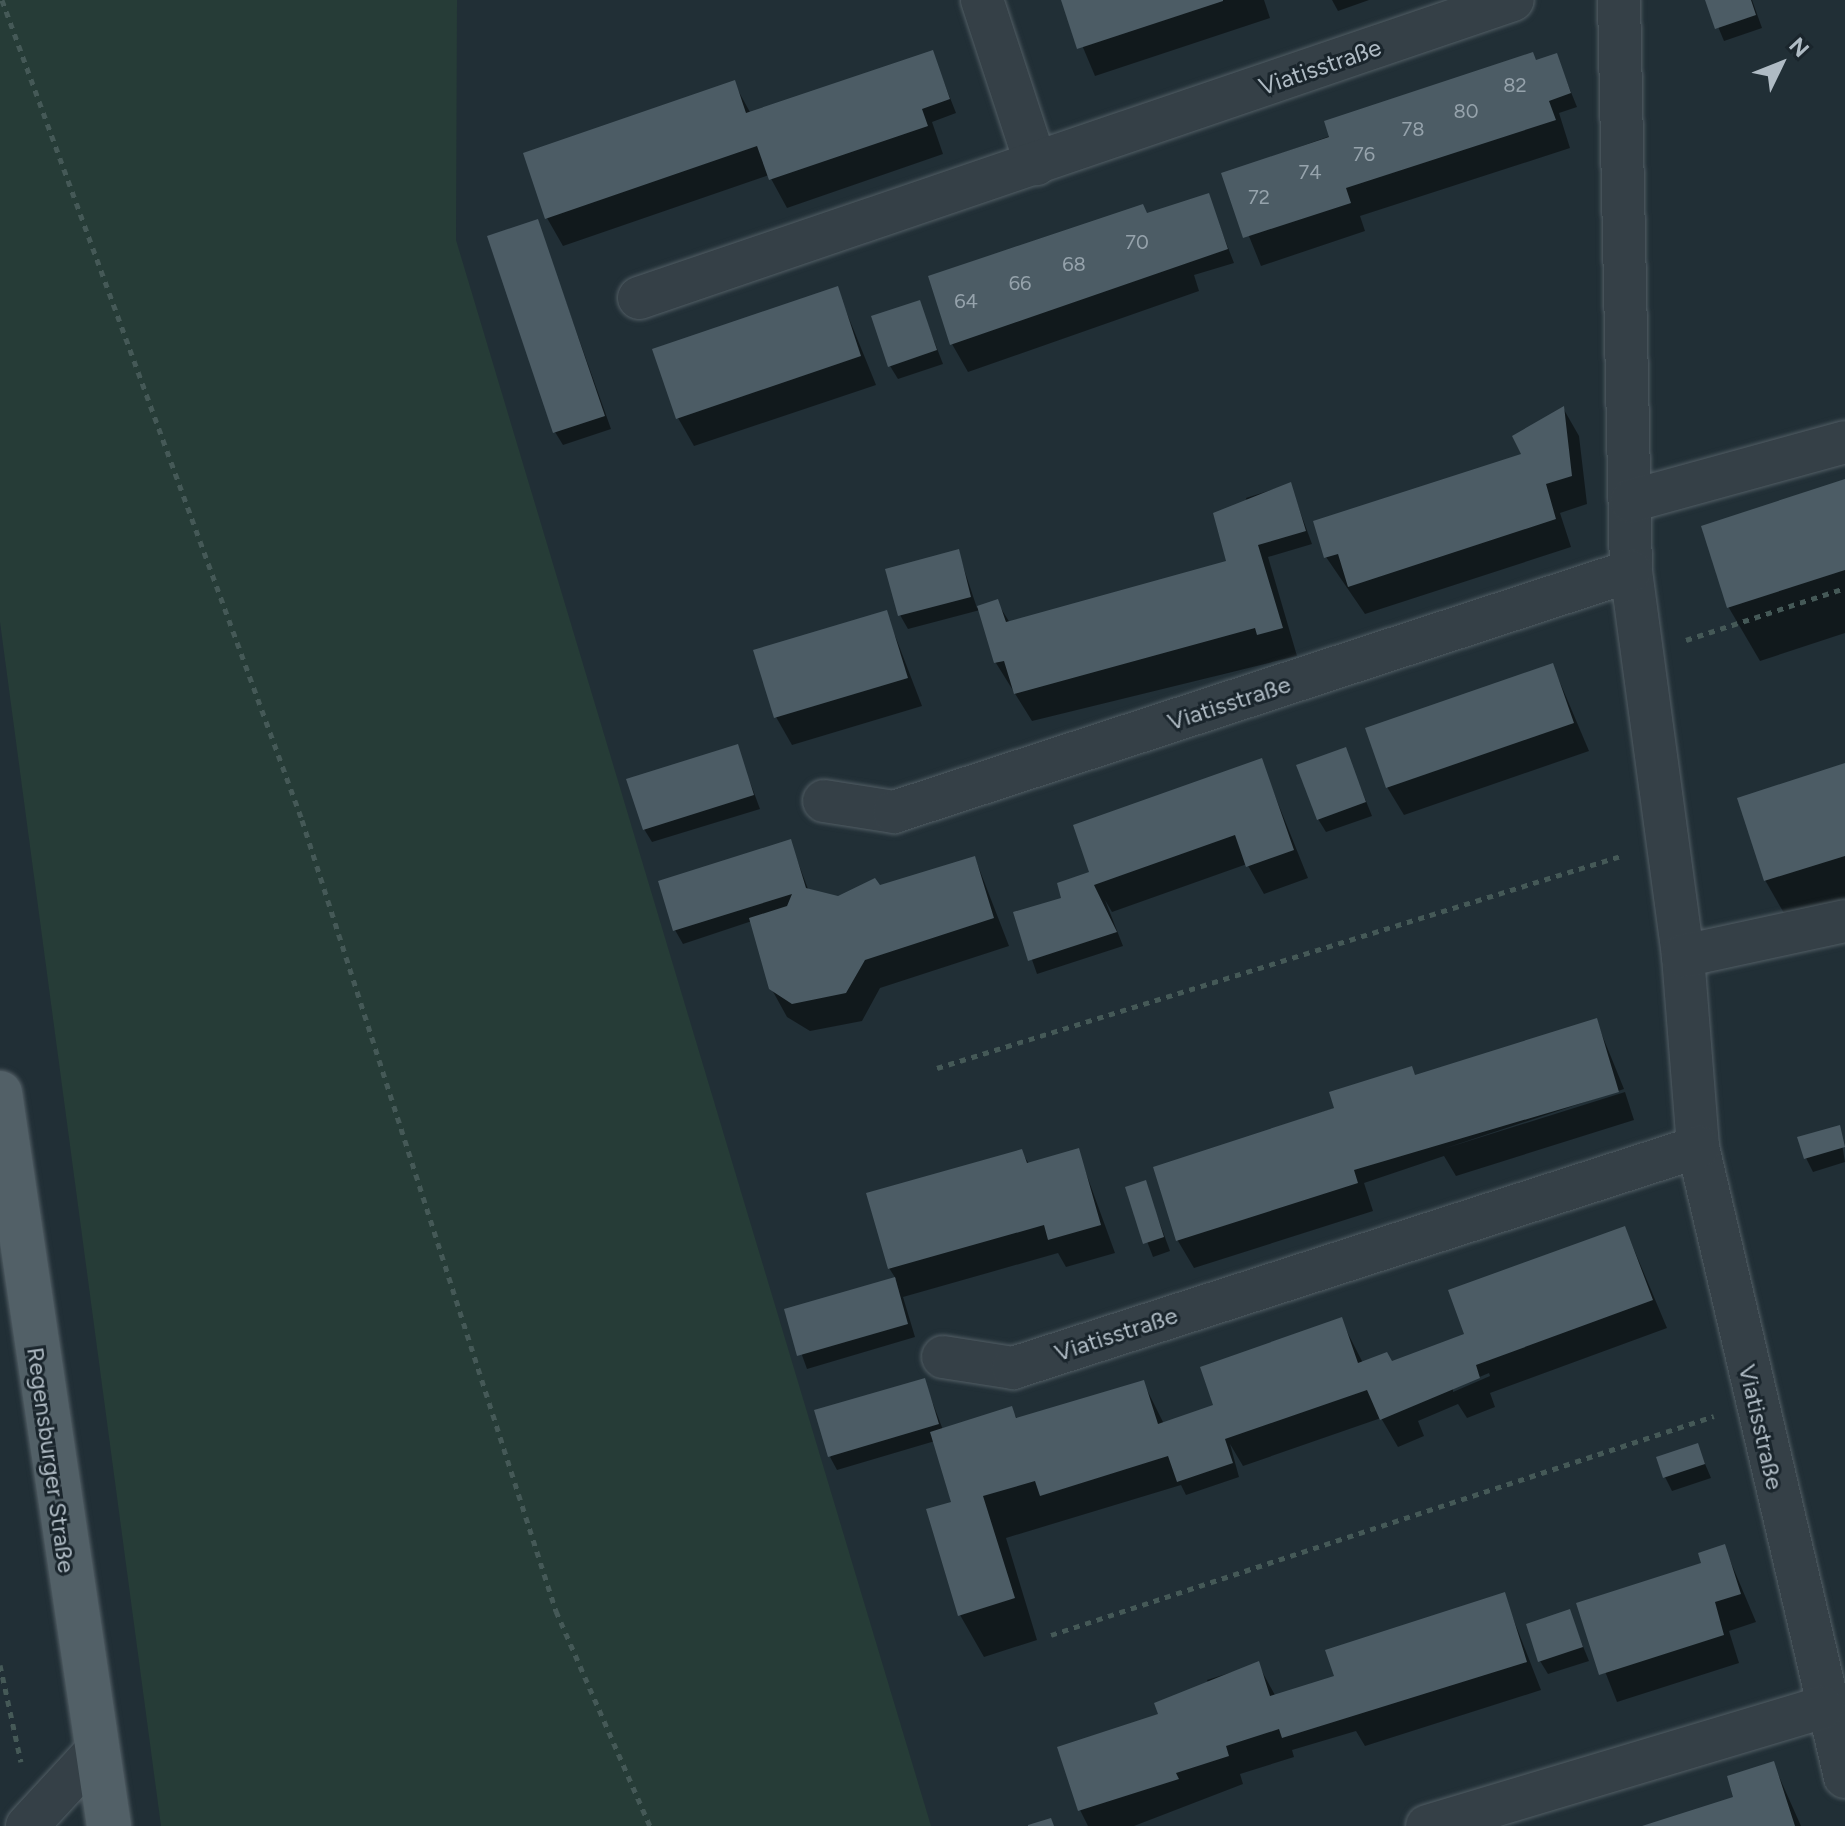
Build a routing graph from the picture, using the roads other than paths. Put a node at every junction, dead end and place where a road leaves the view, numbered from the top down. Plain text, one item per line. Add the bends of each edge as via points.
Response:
1 (982, 0) edge
2 (1513, 0) edge
3 (1619, 0) edge
4 (1036, 164) junction
5 (639, 298) dead end
6 (1845, 442) edge
7 (1631, 501) junction
8 (1631, 571) junction
9 (824, 801) dead end
10 (1845, 921) edge
11 (1683, 956) junction
12 (0, 1093) edge
13 (1698, 1147) junction
14 (943, 1357) dead end
15 (1823, 1707) junction
16 (98, 1749) junction
17 (1845, 1777) edge
18 (30, 1823) edge
19 (109, 1826) edge
20 (1427, 1826) edge

1 - 4 street
2 - 4 street, Viatisstraße
3 - 7 street, Viatisstraße
4 - 5 street, Viatisstraße
6 - 7 street
7 - 8 street, Viatisstraße
8 - 9 street, Viatisstraße via 894,812
8 - 11 street, Viatisstraße
10 - 11 street
11 - 13 street, Viatisstraße
12 - 16 main road, Regensburger Straße
13 - 14 street, Viatisstraße via 1013,1368
13 - 15 street, Viatisstraße
15 - 17 street, Viatisstraße
15 - 20 street
16 - 18 street
16 - 19 main road, Regensburger Straße

